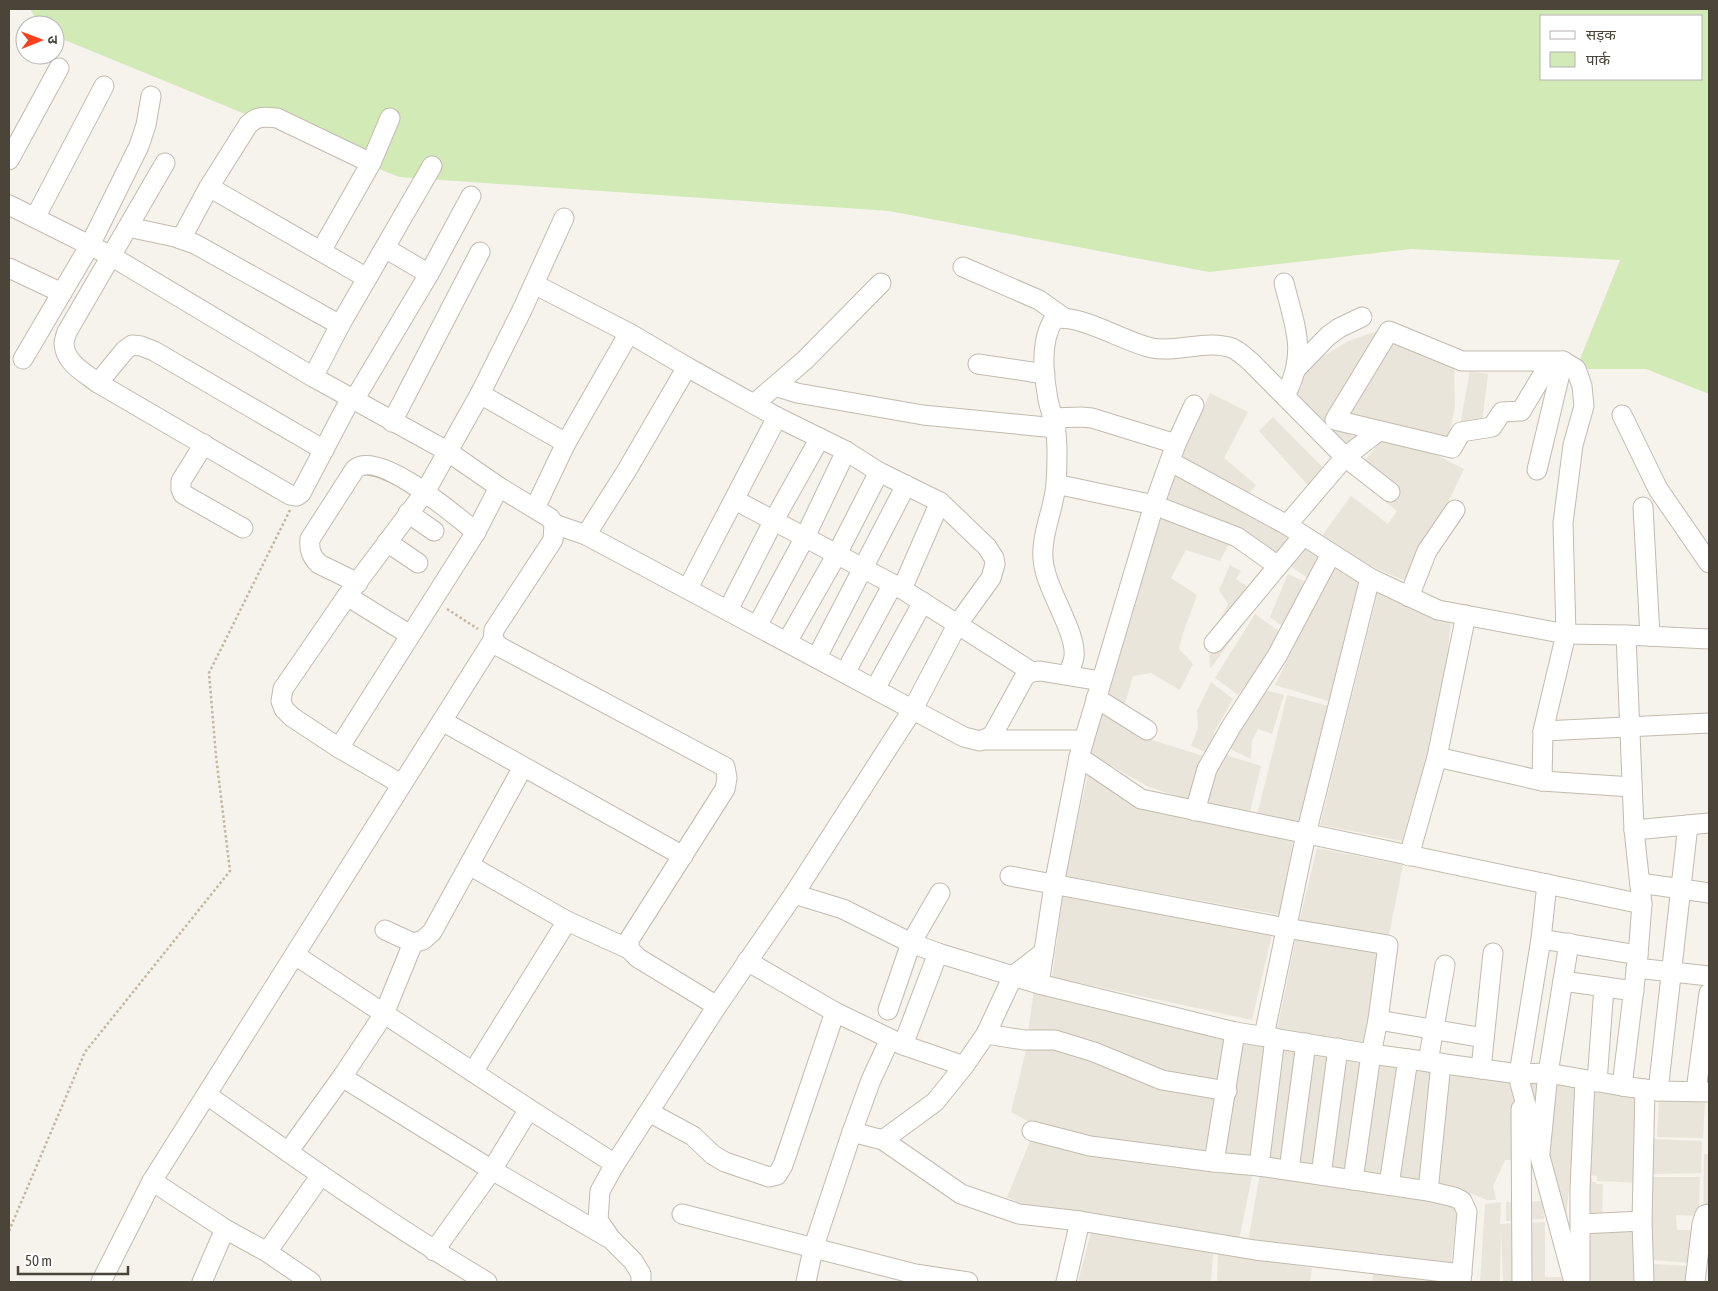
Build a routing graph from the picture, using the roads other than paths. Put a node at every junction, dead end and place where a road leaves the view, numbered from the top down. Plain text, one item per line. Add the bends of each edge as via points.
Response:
1 (59, 68) dead end
2 (104, 86) dead end
3 (152, 96) dead end
4 (390, 118) dead end
5 (9, 160) edge
6 (165, 163) dead end
7 (371, 163) junction
8 (432, 166) dead end
9 (209, 187) junction
10 (471, 196) dead end
11 (9, 204) edge
12 (36, 218) junction
13 (564, 218) dead end
14 (128, 228) junction
15 (181, 239) junction
16 (90, 246) junction
17 (385, 248) junction
18 (322, 251) junction
19 (480, 252) dead end
20 (111, 256) junction
21 (963, 267) dead end
22 (9, 268) edge
23 (428, 274) junction
24 (368, 278) junction
25 (881, 283) dead end
26 (534, 284) junction
27 (1284, 284) dead end
28 (62, 293) junction
29 (1063, 317) junction
30 (1362, 317) dead end
31 (340, 326) junction
32 (629, 333) junction
33 (23, 359) dead end
34 (1557, 361) junction
35 (978, 364) dead end
36 (687, 367) junction
37 (1296, 369) junction
38 (1045, 374) junction
39 (313, 377) junction
40 (98, 382) junction
41 (775, 386) junction
42 (480, 394) junction
43 (1285, 396) junction
44 (355, 401) junction
45 (754, 404) junction
46 (1194, 405) dead end
47 (1622, 415) dead end
48 (777, 417) junction
49 (387, 419) junction
50 (1054, 423) junction
51 (1379, 431) junction
52 (820, 438) junction
53 (566, 443) junction
54 (204, 444) junction
55 (324, 450) junction
56 (447, 451) junction
57 (846, 451) junction
58 (1174, 453) junction
59 (1345, 457) junction
60 (1537, 470) dead end
61 (879, 472) junction
62 (1056, 484) junction
63 (906, 485) junction
64 (499, 487) junction
65 (424, 492) junction
66 (1390, 492) dead end
67 (735, 500) junction
68 (940, 502) junction
69 (1154, 506) junction
70 (1643, 507) dead end
71 (535, 508) junction
72 (1455, 510) dead end
73 (408, 514) junction
74 (774, 520) junction
75 (554, 524) junction
76 (1287, 525) junction
77 (243, 528) dead end
78 (434, 532) dead end
79 (476, 532) junction
80 (586, 535) junction
81 (1303, 536) junction
82 (805, 537) junction
83 (387, 542) junction
84 (836, 554) junction
85 (1331, 554) junction
86 (418, 563) dead end
87 (1709, 563) edge
88 (1278, 566) junction
89 (864, 568) junction
90 (1370, 578) junction
91 (898, 586) junction
92 (688, 588) junction
93 (352, 590) junction
94 (1409, 597) junction
95 (922, 602) junction
96 (728, 610) junction
97 (1466, 616) junction
98 (957, 625) junction
99 (757, 626) junction
100 (1566, 634) junction
101 (410, 635) junction
102 (1626, 635) junction
103 (1650, 636) junction
104 (1709, 639) edge
105 (493, 640) junction
106 (787, 642) junction
107 (1214, 642) dead end
108 (817, 657) junction
109 (1032, 672) junction
110 (845, 673) junction
111 (1068, 675) junction
112 (875, 689) junction
113 (1098, 689) junction
114 (913, 709) junction
115 (442, 721) junction
116 (1709, 723) edge
117 (1630, 726) junction
118 (1147, 730) dead end
119 (1543, 731) junction
120 (985, 740) junction
121 (339, 748) junction
122 (1081, 748) junction
123 (1437, 757) junction
124 (522, 767) junction
125 (1542, 782) junction
126 (402, 784) junction
127 (1632, 786) junction
128 (1196, 811) junction
129 (1709, 823) edge
130 (1688, 825) junction
131 (1634, 830) junction
132 (1306, 834) junction
133 (683, 856) junction
134 (1409, 856) junction
135 (469, 865) junction
136 (1010, 876) dead end
137 (1640, 883) junction
138 (1547, 884) junction
139 (1054, 885) junction
140 (1680, 889) junction
141 (940, 893) dead end
142 (1709, 893) edge
143 (794, 894) junction
144 (1642, 904) junction
145 (567, 921) junction
146 (1286, 928) junction
147 (385, 930) dead end
148 (1541, 939) junction
149 (413, 943) junction
150 (911, 943) junction
151 (1569, 943) junction
152 (629, 949) junction
153 (1044, 952) junction
154 (1493, 952) dead end
155 (938, 953) junction
156 (295, 955) junction
157 (747, 961) junction
158 (1637, 962) junction
159 (1444, 965) dead end
160 (1672, 972) junction
161 (1013, 976) junction
162 (1709, 976) edge
163 (1563, 981) junction
164 (1039, 984) junction
165 (1604, 986) junction
166 (1634, 991) junction
167 (1709, 994) edge
168 (717, 1006) junction
169 (888, 1010) dead end
170 (835, 1012) junction
171 (384, 1014) junction
172 (1378, 1020) junction
173 (1434, 1029) junction
174 (1235, 1032) junction
175 (986, 1034) junction
176 (1270, 1037) junction
177 (1484, 1038) junction
178 (896, 1042) junction
179 (1306, 1043) junction
180 (1338, 1048) junction
181 (1371, 1054) junction
182 (1408, 1059) junction
183 (1434, 1062) junction
184 (964, 1066) junction
185 (1481, 1069) junction
186 (472, 1072) junction
187 (1548, 1073) junction
188 (1519, 1074) junction
189 (342, 1077) junction
190 (1591, 1081) junction
191 (1622, 1086) junction
192 (1651, 1090) junction
193 (1227, 1091) junction
194 (1703, 1092) edge
195 (206, 1095) junction
196 (529, 1109) junction
197 (649, 1112) junction
198 (1032, 1131) dead end
199 (852, 1132) junction
200 (883, 1140) junction
201 (288, 1152) junction
202 (1540, 1154) junction
203 (1214, 1162) junction
204 (615, 1164) junction
205 (1259, 1166) junction
206 (492, 1170) junction
207 (1289, 1170) junction
208 (321, 1175) junction
209 (1321, 1175) junction
210 (1353, 1180) junction
211 (152, 1181) junction
212 (1389, 1185) junction
213 (1428, 1191) junction
214 (682, 1214) dead end
215 (1709, 1214) edge
216 (1080, 1221) junction
217 (1642, 1221) junction
218 (1581, 1224) junction
219 (225, 1230) junction
220 (611, 1239) junction
221 (813, 1249) junction
222 (434, 1251) junction
223 (266, 1252) junction
224 (908, 1278) edge
225 (1462, 1278) edge
226 (813, 1280) edge
227 (956, 1281) edge
228 (101, 1282) edge
229 (202, 1282) edge
230 (311, 1282) edge
231 (487, 1282) edge
232 (642, 1282) edge
233 (1066, 1282) edge
234 (1522, 1282) edge
235 (1574, 1282) edge
236 (1580, 1282) edge
237 (1644, 1282) edge
238 (1695, 1282) edge

1 - 5 street
2 - 12 street
3 - 16 street via 139,146
4 - 7 street
6 - 14 street
7 - 9 street via 277,118 263,117 248,125
7 - 18 street
8 - 17 street
9 - 15 street
9 - 18 street
10 - 23 street
11 - 12 street
12 - 16 street
13 - 26 street
14 - 15 street
14 - 20 street
15 - 31 street
16 - 20 street
16 - 28 street
17 - 23 street
17 - 24 street
18 - 24 street
19 - 49 street
20 - 39 street
20 - 40 street via 66,332 64,344 74,365
21 - 29 street via 1039,300
22 - 28 street
23 - 44 street
24 - 31 street
25 - 41 street
26 - 32 street
26 - 42 street
27 - 37 street via 1297,337 1299,354
28 - 33 street
29 - 38 street via 1054,318 1049,326
29 - 43 street via 1152,348 1219,346 1233,349
30 - 37 street via 1328,336
31 - 39 street
32 - 36 street
32 - 53 street
34 - 51 street via 1521,412 1502,412 1492,427 1461,432 1452,448
34 - 51 street via 1462,360 1389,331 1335,420
34 - 60 street
34 - 100 street via 1576,369 1584,406 1573,445 1563,523
35 - 38 street
36 - 45 street
36 - 80 street
37 - 43 street
38 - 50 street
39 - 44 street
40 - 54 street
40 - 55 street via 132,344 141,346
41 - 45 street
41 - 50 street via 806,395 923,416
42 - 53 street
42 - 56 street
43 - 59 street
44 - 49 street
44 - 55 street
45 - 48 street
46 - 58 street
47 - 87 street via 1658,489
48 - 52 street
48 - 67 street
49 - 56 street
50 - 58 street via 1092,418
50 - 62 street
51 - 59 street
52 - 57 street
52 - 74 street
53 - 71 street
54 - 55 street via 290,495 297,496
54 - 77 street via 181,481 183,494
56 - 64 street
56 - 65 street
57 - 61 street
57 - 82 street
58 - 69 street
58 - 76 street
59 - 66 street
59 - 76 street
61 - 63 street
61 - 84 street
62 - 69 street
62 - 111 street via 1043,559 1046,576 1072,643 1074,657
63 - 68 street
63 - 89 street
64 - 71 street
64 - 79 street
65 - 73 street
65 - 79 street
65 - 93 street via 382,467 369,464 355,469 310,539 309,551 319,564
67 - 74 street
67 - 92 street
68 - 91 street
68 - 98 street via 987,547 996,564 991,578
69 - 88 street via 1237,537
69 - 113 street
70 - 103 street
71 - 75 street
72 - 94 street via 1426,551
73 - 78 street
73 - 83 street
74 - 82 street
74 - 96 street
75 - 80 street
75 - 105 street via 553,540 494,630
76 - 81 street
79 - 101 street
80 - 92 street
81 - 85 street
81 - 88 street
82 - 84 street
82 - 99 street
83 - 86 street
83 - 93 street
84 - 89 street
84 - 106 street
85 - 90 street
85 - 128 street via 1277,656 1208,769
88 - 107 street
89 - 91 street
89 - 108 street
90 - 94 street
90 - 132 street
91 - 95 street
91 - 110 street
92 - 96 street
93 - 101 street
93 - 121 street via 283,689 281,701 292,717
94 - 97 street via 1438,610
95 - 98 street
95 - 112 street
96 - 99 street
97 - 100 street
97 - 123 street
98 - 109 street
98 - 114 street
99 - 106 street
100 - 102 street
100 - 119 street
101 - 121 street
102 - 103 street
102 - 117 street
103 - 104 street
105 - 115 street
105 - 133 street via 500,647 725,767 725,789
106 - 108 street
108 - 110 street
109 - 111 street
109 - 120 street via 1025,676 992,736
110 - 112 street
111 - 113 street
112 - 114 street
113 - 118 street
113 - 122 street
114 - 120 street via 964,737
114 - 143 street
115 - 124 street
115 - 126 street
116 - 117 street
117 - 119 street
117 - 127 street
119 - 125 street
120 - 122 street
121 - 126 street
122 - 128 street via 1142,799
122 - 139 street
123 - 125 street
123 - 134 street
124 - 133 street
124 - 135 street
125 - 127 street
126 - 156 street
127 - 131 street
128 - 132 street
129 - 130 street
130 - 131 street
130 - 140 street
131 - 137 street
132 - 134 street
132 - 146 street
133 - 152 street via 629,940
134 - 138 street
135 - 145 street
135 - 149 street via 432,932
136 - 139 street
137 - 140 street
137 - 144 street
138 - 144 street
138 - 148 street
139 - 146 street
139 - 153 street
140 - 142 street
140 - 160 street
141 - 150 street
143 - 150 street via 843,909
143 - 157 street
144 - 158 street
145 - 152 street
145 - 186 street
146 - 172 street via 1388,945
146 - 176 street
147 - 149 street
148 - 151 street
148 - 188 street
149 - 171 street
150 - 155 street
150 - 169 street
151 - 158 street
151 - 163 street
152 - 168 street via 638,958
153 - 161 street
153 - 164 street
154 - 177 street
155 - 161 street
155 - 178 street
156 - 171 street
156 - 195 street
157 - 168 street
157 - 170 street
158 - 160 street
158 - 166 street
159 - 173 street
160 - 162 street
160 - 192 street
161 - 164 street
161 - 175 street
163 - 165 street
163 - 187 street
164 - 174 street
165 - 166 street
165 - 190 street
166 - 191 street
167 - 194 street
168 - 197 street
170 - 178 street
170 - 197 street via 777,1175 769,1177 725,1162 693,1136
171 - 186 street
171 - 189 street
172 - 173 street
172 - 181 street
173 - 177 street
173 - 183 street
174 - 176 street
174 - 193 street
175 - 184 street
175 - 193 street via 1024,1040 1055,1040 1162,1080
176 - 179 street
176 - 205 street
177 - 185 street
178 - 184 street
178 - 199 street via 871,1080
179 - 180 street
179 - 207 street
180 - 181 street
180 - 209 street
181 - 182 street
181 - 210 street
182 - 183 street
182 - 212 street
183 - 185 street
183 - 213 street
184 - 200 street via 935,1102
185 - 188 street
186 - 196 street
187 - 188 street
187 - 190 street
187 - 202 street
189 - 201 street
189 - 206 street
190 - 191 street
190 - 218 street via 1580,1189
191 - 192 street
192 - 194 street
192 - 217 street
193 - 203 street
195 - 201 street
195 - 211 street
196 - 204 street
196 - 206 street
197 - 204 street
198 - 203 street via 1090,1146
199 - 200 street
199 - 221 street
200 - 216 street via 961,1194 1019,1214
201 - 208 street
202 - 234 street via 1520,1083
202 - 235 street
203 - 205 street
204 - 220 street via 600,1191 598,1220
205 - 207 street
206 - 220 street
206 - 222 street
207 - 209 street
208 - 222 street
208 - 223 street
209 - 210 street
210 - 212 street
211 - 219 street
211 - 228 street
212 - 213 street
213 - 225 street via 1454,1197 1465,1205
214 - 221 street
215 - 238 street via 1705,1215 1702,1224
216 - 225 street via 1255,1250
216 - 233 street
217 - 218 street
217 - 237 street
218 - 236 street
219 - 223 street
219 - 229 street
220 - 232 street via 633,1261 642,1274
221 - 224 street
221 - 226 street
222 - 231 street
223 - 230 street
224 - 227 street

